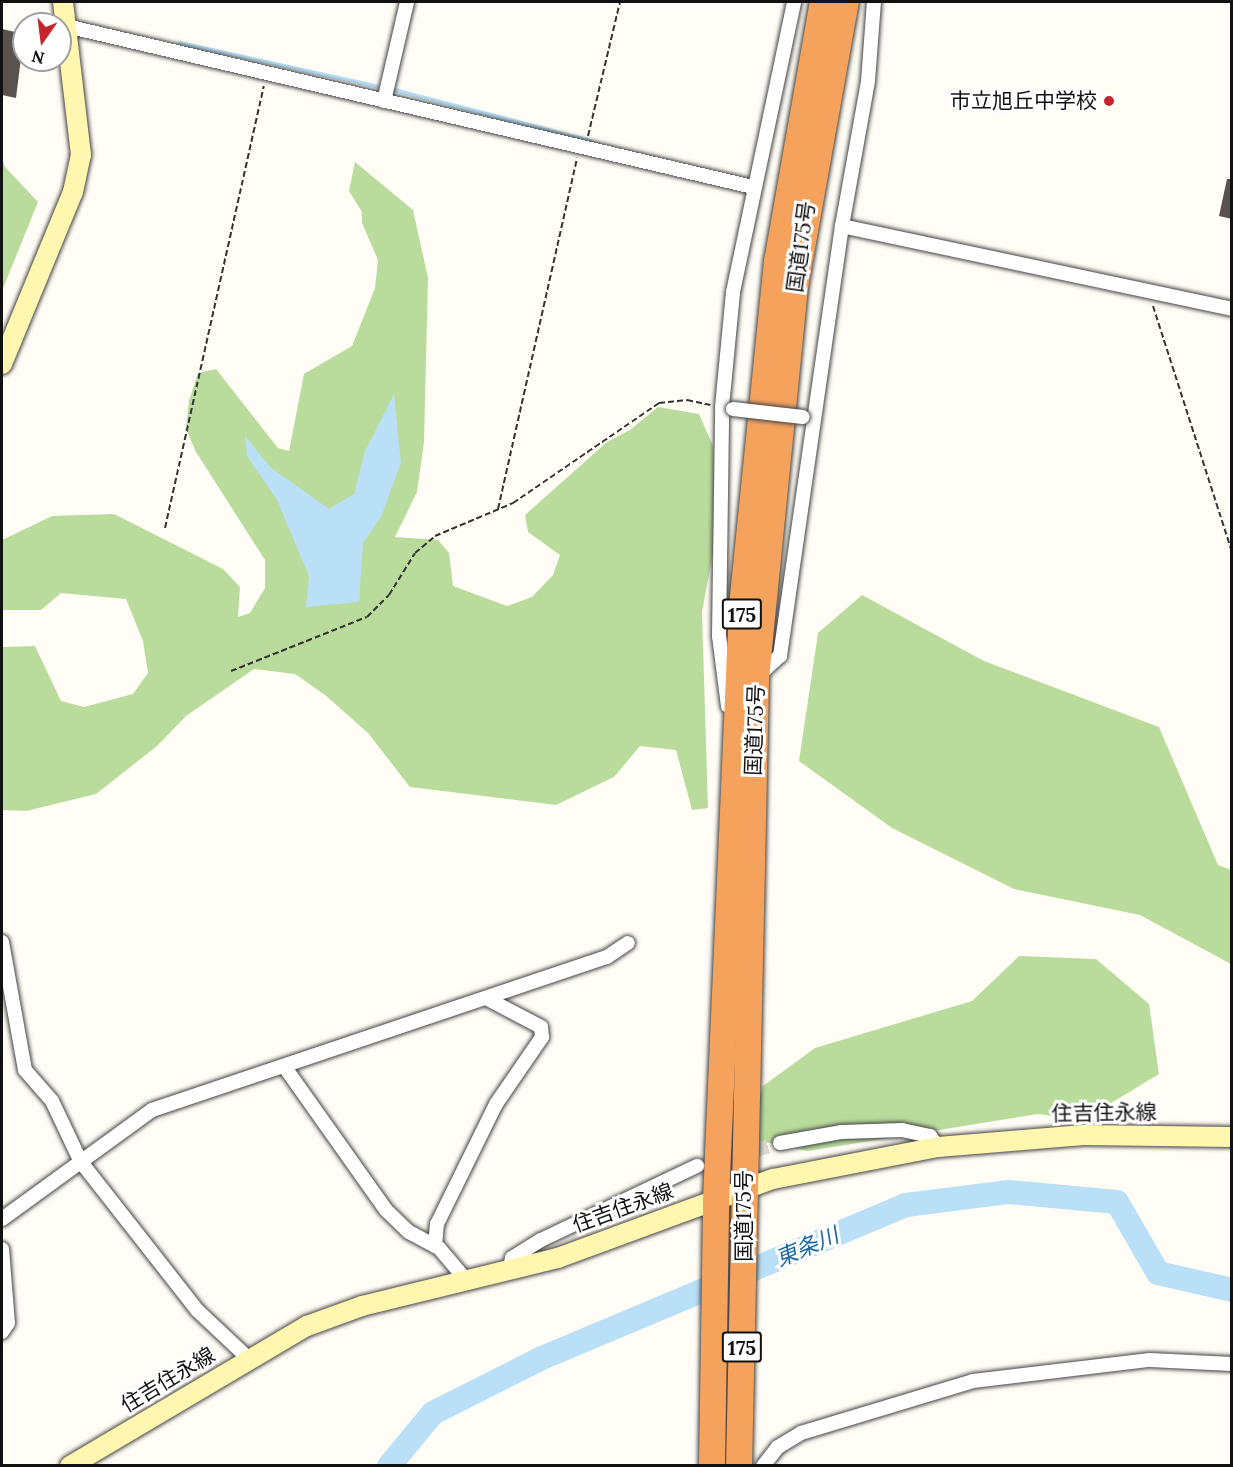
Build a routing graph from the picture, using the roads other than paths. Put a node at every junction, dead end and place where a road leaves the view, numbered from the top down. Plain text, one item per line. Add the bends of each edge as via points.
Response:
1 (407, 2) edge
2 (794, 2) edge
3 (823, 2) edge
4 (846, 2) edge
5 (874, 2) edge
6 (72, 28) edge
7 (71, 72) edge
8 (384, 101) junction
9 (753, 187) junction
10 (842, 226) junction
11 (1232, 309) edge
12 (2, 364) edge
13 (728, 408) junction
14 (809, 419) junction
15 (756, 678) junction
16 (735, 757) junction
17 (2, 942) edge
18 (628, 943) dead end
19 (486, 998) junction
20 (284, 1066) junction
21 (1232, 1137) edge
22 (780, 1143) tunnel mouth
23 (938, 1147) junction
24 (81, 1162) junction
25 (697, 1166) tunnel mouth
26 (743, 1190) junction
27 (716, 1200) junction
28 (2, 1220) edge
29 (435, 1246) junction
30 (2, 1249) edge
31 (510, 1270) junction
32 (466, 1281) junction
33 (2, 1332) edge
34 (249, 1360) junction
35 (1232, 1364) edge
36 (70, 1466) edge
37 (712, 1466) edge
38 (739, 1466) edge
39 (763, 1466) edge

1 - 8 street
2 - 9 street
3 - 16 highway, 国道175号 / 175 via 777,262 742,606
4 - 15 highway, 国道175号 / 175 via 795,287
5 - 10 street via 868,81
6 - 8 street
7 - 12 main road via 81,155 73,192
8 - 9 street
9 - 13 street via 733,292
10 - 11 street
10 - 14 street
13 - 14 street, bridge
13 - 16 street via 719,636
14 - 15 street via 780,656
15 - 26 highway, 国道175号 / 175
16 - 27 highway, 国道175号 / 175
17 - 24 street via 25,1070 52,1101
18 - 19 street via 607,957
19 - 20 street
19 - 29 street via 541,1027 542,1037 496,1104 437,1224
20 - 24 street via 152,1110
20 - 29 street via 386,1210 409,1232
21 - 23 main road, 住吉住永線 via 1084,1135
22 - 23 street via 842,1132 902,1130 930,1136
23 - 26 main road, 住吉住永線 via 773,1179
24 - 28 street
24 - 34 street via 198,1311
25 - 31 street via 541,1240 512,1258
26 - 27 main road, 住吉住永線
26 - 38 highway, 国道175号 / 175
27 - 31 main road, 住吉住永線 via 558,1258
27 - 37 highway, 国道175号 / 175
29 - 32 street via 458,1266
30 - 33 street via 8,1323
31 - 32 main road, 住吉住永線
32 - 34 main road, 住吉住永線 via 362,1306 307,1326
34 - 36 main road, 住吉住永線
35 - 39 street via 1150,1360 1082,1365 973,1381 801,1433 778,1447

